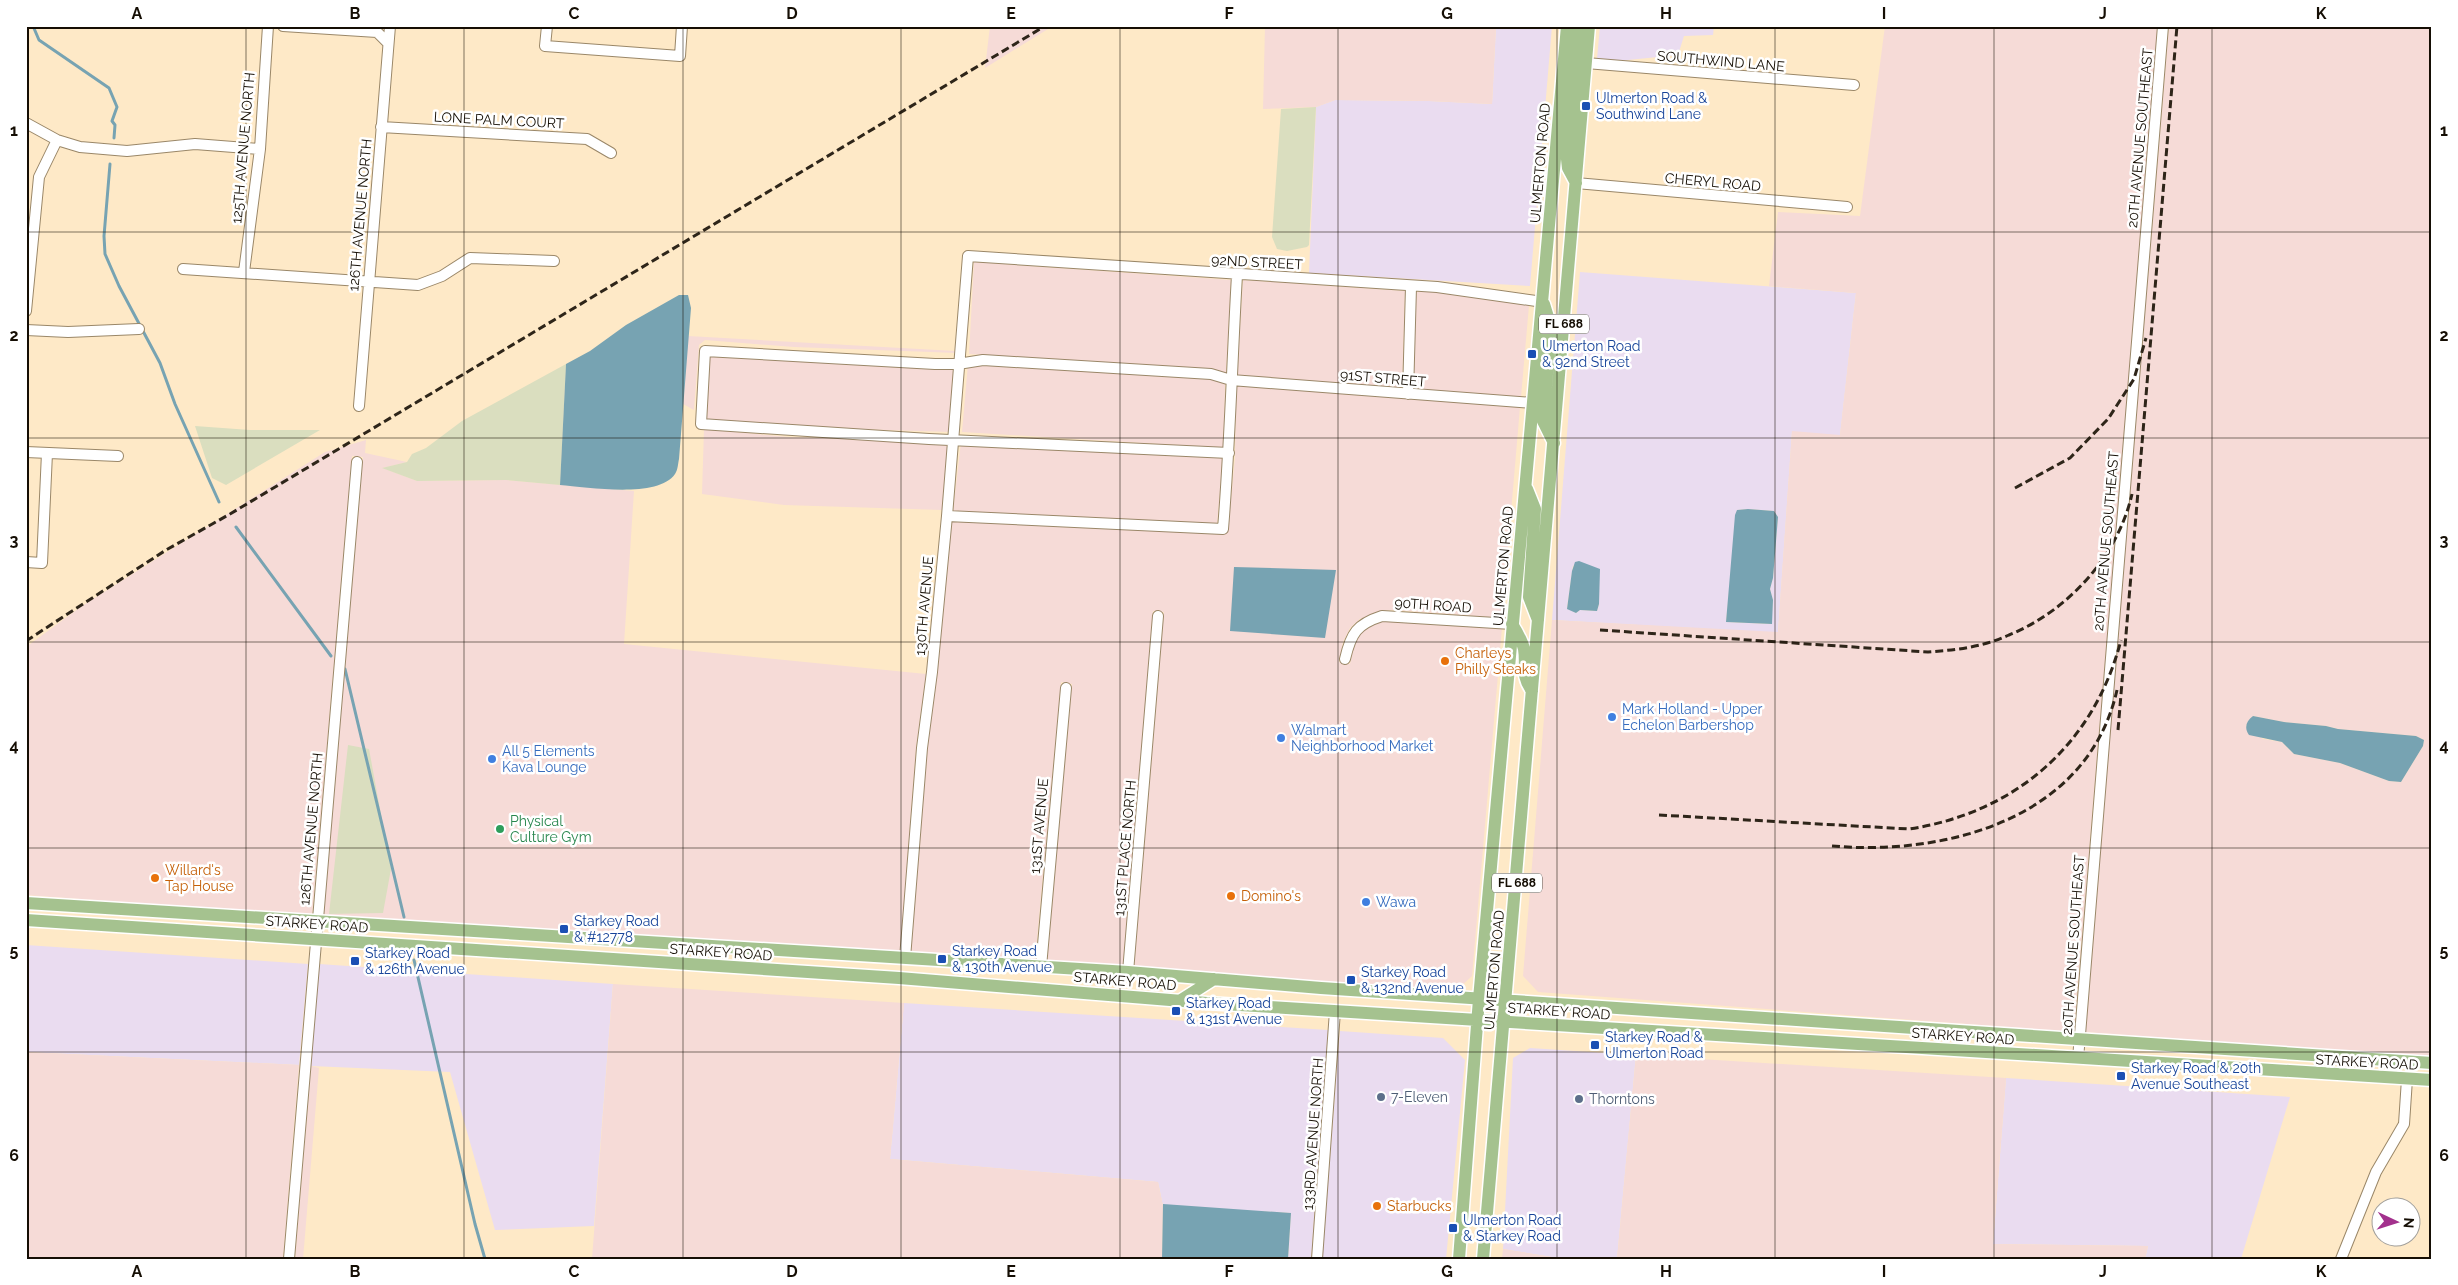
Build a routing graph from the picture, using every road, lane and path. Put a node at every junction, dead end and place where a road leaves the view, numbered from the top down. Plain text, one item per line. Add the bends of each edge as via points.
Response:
1 (268, 26) edge
2 (284, 26) edge
3 (390, 26) edge
4 (547, 26) edge
5 (682, 26) edge
6 (1567, 26) edge
7 (1577, 26) edge
8 (1589, 26) edge
9 (2163, 26) edge
10 (388, 44) junction
11 (1586, 63) junction
12 (1854, 85) dead end
13 (26, 123) edge
14 (381, 128) junction
15 (57, 140) junction
16 (260, 149) junction
17 (611, 153) dead end
18 (1576, 183) junction
19 (1847, 207) dead end
20 (968, 256) joint
21 (554, 261) dead end
22 (183, 269) dead end
23 (244, 272) junction
24 (1237, 275) junction
25 (368, 281) junction
26 (1411, 287) junction
27 (1543, 302) junction
28 (26, 311) edge
29 (139, 329) dead end
30 (26, 330) edge
31 (958, 364) junction
32 (1231, 380) junction
33 (1408, 394) junction
34 (1534, 403) junction
35 (359, 406) dead end
36 (952, 439) junction
37 (1554, 442) junction
38 (26, 452) edge
39 (48, 453) junction
40 (1229, 453) junction
41 (118, 456) dead end
42 (357, 462) dead end
43 (1526, 485) junction
44 (947, 516) junction
45 (26, 562) edge
46 (1158, 616) dead end
47 (1539, 622) junction
48 (1512, 624) junction
49 (1345, 659) dead end
50 (1066, 688) dead end
51 (1532, 690) junction
52 (26, 903) edge
53 (26, 920) edge
54 (317, 922) junction
55 (315, 939) junction
56 (905, 958) junction
57 (1041, 967) junction
58 (1128, 972) junction
59 (821, 973) junction
60 (1214, 979) junction
61 (924, 980) junction
62 (1479, 999) junction
63 (1181, 1000) junction
64 (1506, 1001) junction
65 (1335, 1011) junction
66 (1478, 1020) junction
67 (1504, 1022) junction
68 (2079, 1040) junction
69 (2078, 1059) junction
70 (2432, 1063) edge
71 (2407, 1079) junction
72 (2432, 1080) edge
73 (289, 1259) edge
74 (1317, 1259) edge
75 (1459, 1259) edge
76 (1484, 1259) edge
77 (2341, 1259) edge

1 - 16 street, 125TH AVENUE NORTH
2 - 10 street via 378,32
3 - 10 street, 126TH AVENUE NORTH
4 - 5 street via 545,46 680,56
6 - 27 main road, ULMERTON ROAD / FL 688
7 - 18 main road via 1567,159
8 - 11 main road, ULMERTON ROAD / FL 688
9 - 68 street, 20TH AVENUE SOUTHEAST
10 - 14 street, 126TH AVENUE NORTH
11 - 12 street, SOUTHWIND LANE
11 - 18 main road, ULMERTON ROAD / FL 688
13 - 15 street
14 - 17 street, LONE PALM COURT via 586,139
14 - 25 street, 126TH AVENUE NORTH
15 - 16 street via 80,147 127,151 195,144
15 - 28 street via 39,177
16 - 23 street, 125TH AVENUE NORTH
18 - 19 street, CHERYL ROAD
18 - 37 main road, ULMERTON ROAD / FL 688
20 - 24 street, 92ND STREET
20 - 31 street, 130TH AVENUE
21 - 25 street via 470,258 442,276 418,285
22 - 23 street
23 - 25 street
24 - 26 street, 92ND STREET
24 - 32 street
25 - 35 street, 126TH AVENUE NORTH
26 - 27 street, 92ND STREET via 1437,287
26 - 33 street
27 - 34 main road, ULMERTON ROAD / FL 688
27 - 37 main road via 1551,327 1543,421
29 - 30 street
31 - 32 street, 91ST STREET via 993,360 1211,374
31 - 36 street, 130TH AVENUE
31 - 36 street, 91ST STREET via 705,351 701,424
32 - 33 street, 91ST STREET
32 - 40 street
33 - 34 street, 91ST STREET
34 - 43 main road, ULMERTON ROAD / FL 688
36 - 40 street
36 - 44 street, 130TH AVENUE
37 - 47 main road, ULMERTON ROAD / FL 688
38 - 39 street
39 - 41 street
39 - 45 street via 42,563
40 - 44 street via 1222,529
42 - 54 street, 126TH AVENUE NORTH
43 - 47 main road via 1535,509 1529,597
43 - 48 main road, ULMERTON ROAD / FL 688
44 - 56 street, 130TH AVENUE via 922,748
46 - 58 street, 131ST PLACE NORTH
47 - 51 main road, ULMERTON ROAD / FL 688
48 - 49 street, 90TH ROAD via 1382,616 1363,623 1354,632
48 - 51 main road via 1524,651 1524,680
48 - 62 main road, ULMERTON ROAD / FL 688
50 - 57 street, 131ST AVENUE
51 - 64 main road, ULMERTON ROAD / FL 688
52 - 54 main road, STARKEY ROAD
53 - 55 main road, STARKEY ROAD
54 - 55 street, 126TH AVENUE NORTH
54 - 56 main road, STARKEY ROAD
55 - 59 main road, STARKEY ROAD
55 - 73 street, 126TH AVENUE NORTH
56 - 57 main road, STARKEY ROAD
56 - 59 main road via 881,972 829,968
56 - 61 main road
57 - 58 main road, STARKEY ROAD
58 - 60 main road, STARKEY ROAD
59 - 61 main road, STARKEY ROAD
60 - 62 main road, STARKEY ROAD
60 - 63 main road
61 - 63 main road, STARKEY ROAD
62 - 64 main road, STARKEY ROAD
62 - 66 main road, ULMERTON ROAD / FL 688
63 - 65 main road, STARKEY ROAD
64 - 67 main road, ULMERTON ROAD / FL 688
64 - 68 main road, STARKEY ROAD
65 - 66 main road, STARKEY ROAD
65 - 74 street, 133RD AVENUE NORTH
66 - 67 main road, STARKEY ROAD
66 - 75 main road, ULMERTON ROAD / FL 688
67 - 69 main road, STARKEY ROAD
67 - 76 main road, ULMERTON ROAD / FL 688
68 - 69 street, 20TH AVENUE SOUTHEAST
68 - 70 main road, STARKEY ROAD
69 - 71 main road, STARKEY ROAD
71 - 72 main road, STARKEY ROAD
71 - 77 street via 2404,1124 2376,1172

